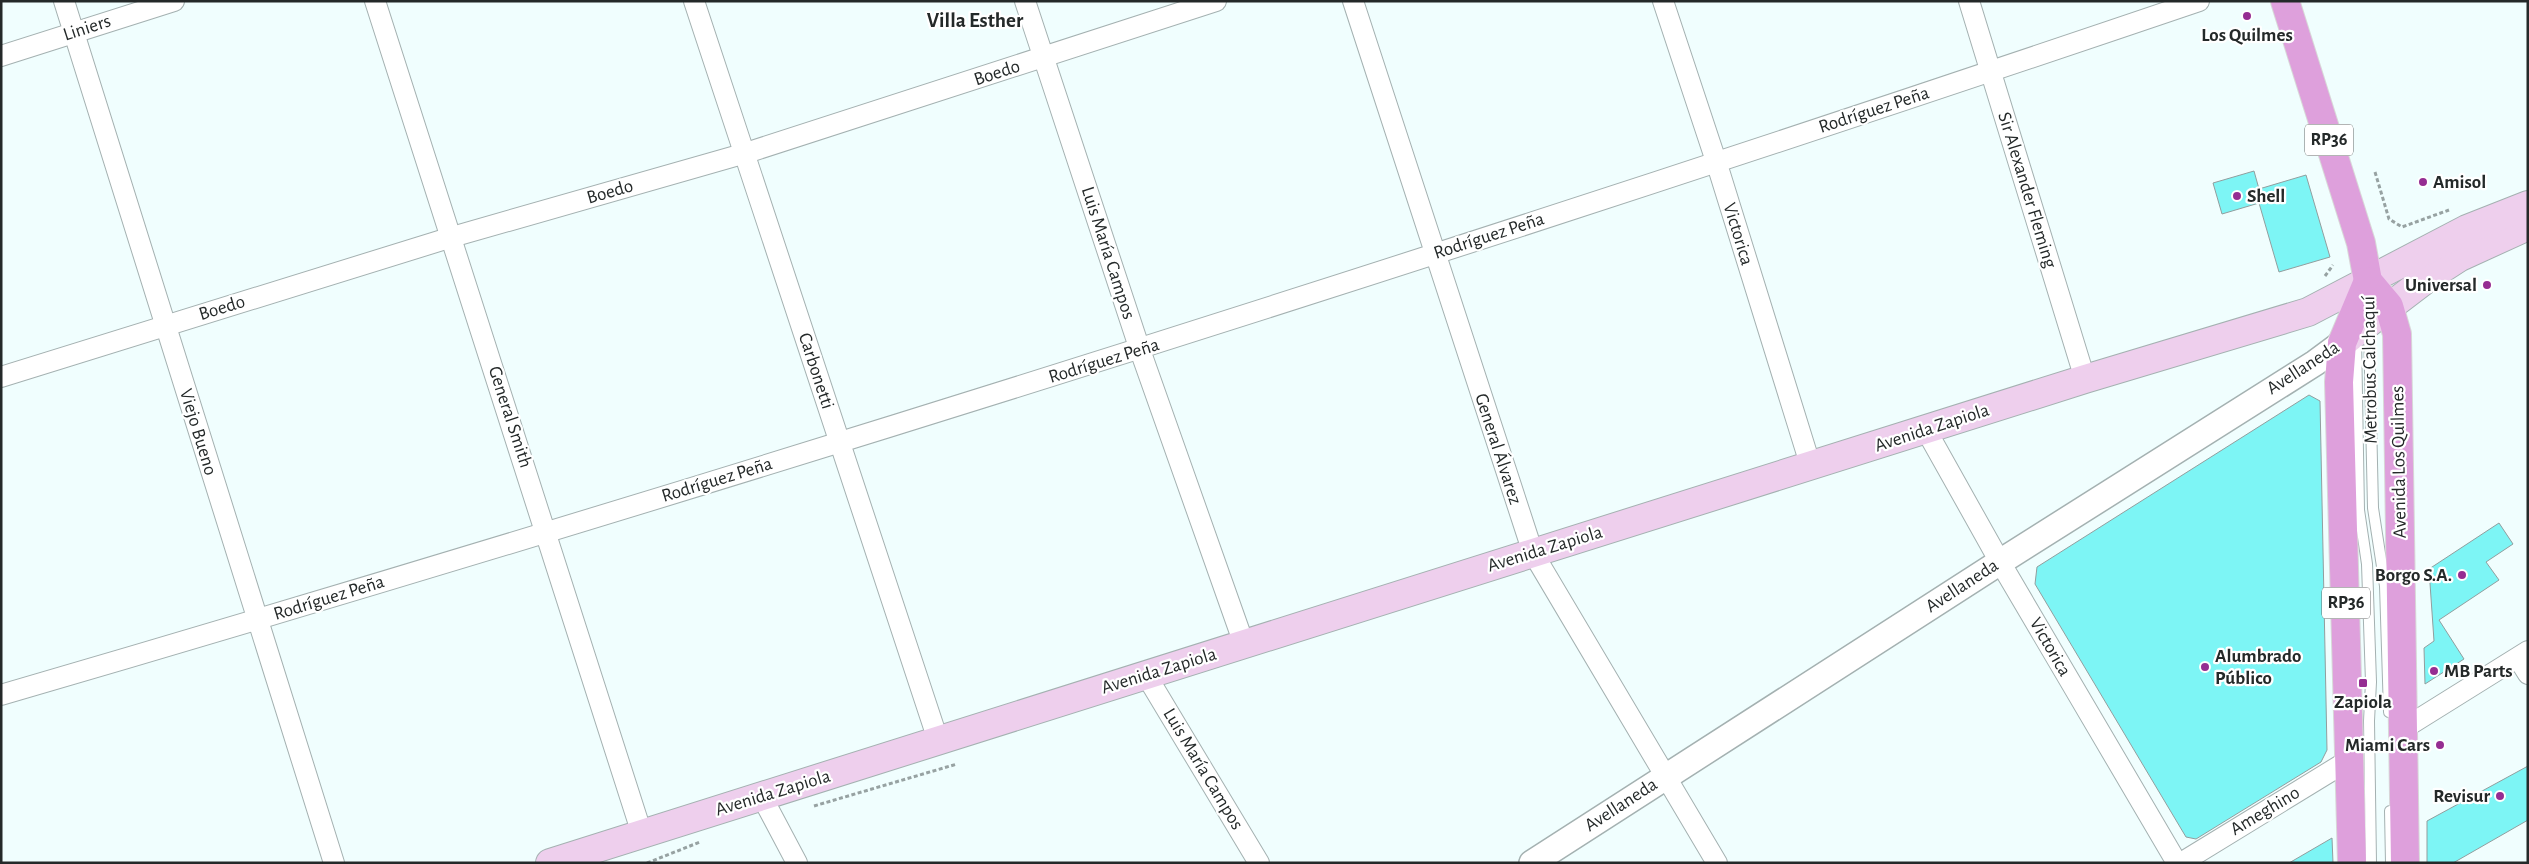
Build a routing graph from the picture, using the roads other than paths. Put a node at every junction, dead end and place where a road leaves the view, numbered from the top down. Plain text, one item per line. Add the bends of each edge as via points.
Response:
1 (64, 1) edge
2 (174, 1) edge
3 (375, 1) edge
4 (694, 1) edge
5 (1025, 1) edge
6 (1216, 1) edge
7 (1353, 1) edge
8 (1663, 1) edge
9 (1969, 1) edge
10 (2199, 1) edge
11 (2285, 1) edge
12 (74, 33) junction
13 (1, 56) edge
14 (1044, 58) junction
15 (1991, 72) junction
16 (746, 153) junction
17 (1716, 161) junction
18 (2528, 205) edge
19 (2528, 226) edge
20 (452, 237) junction
21 (1435, 254) junction
22 (2368, 281) junction
23 (164, 326) junction
24 (2364, 326) junction
25 (1140, 350) junction
26 (1, 376) edge
27 (2085, 379) junction
28 (1926, 430) junction
29 (839, 442) junction
30 (1810, 467) junction
31 (547, 531) junction
32 (1533, 553) junction
33 (2000, 562) junction
34 (256, 620) junction
35 (1244, 644) junction
36 (2524, 661) edge
37 (1146, 675) junction
38 (1, 694) edge
39 (2396, 727) junction
40 (938, 740) junction
41 (2350, 760) junction
42 (1666, 776) junction
43 (762, 797) junction
44 (2397, 805) junction
45 (642, 834) junction
46 (334, 863) edge
47 (550, 863) edge
48 (797, 863) edge
49 (1259, 863) edge
50 (1532, 863) edge
51 (1717, 863) edge
52 (2177, 863) edge
53 (2181, 863) edge
54 (2352, 863) edge
55 (2371, 863) edge
56 (2391, 863) edge
57 (2398, 863) edge
58 (2405, 863) edge

1 - 12 street, Viejo Bueno
2 - 12 street, Liniers
3 - 20 street, General Smith
4 - 16 street, Carbonetti
5 - 14 street, Luis María Campos
6 - 14 street, Boedo
7 - 21 street, General Álvarez
8 - 17 street, Victorica
9 - 15 street, Sir Alexander Fleming
10 - 15 street, Rodríguez Peña
11 - 22 main road, Avenida Los Quilmes / RP36 via 2356,226
12 - 13 street, Liniers
12 - 23 street, Viejo Bueno
14 - 16 street, Boedo
14 - 25 street, Luis María Campos
15 - 17 street, Rodríguez Peña
15 - 27 street, Sir Alexander Fleming
16 - 20 street, Boedo
16 - 29 street, Carbonetti
17 - 21 street, Rodríguez Peña
17 - 30 street, Victorica
18 - 22 main road, Avenida Zapiola via 2467,229
19 - 24 main road via 2460,256
20 - 23 street, Boedo
20 - 31 street, General Smith
21 - 25 street, Rodríguez Peña
21 - 32 street, General Álvarez
22 - 24 main road, RP36
22 - 24 main road, Avenida Los Quilmes / RP36
22 - 27 main road, Avenida Zapiola via 2330,302 2290,318
23 - 26 street, Boedo
23 - 34 street, Viejo Bueno
24 - 33 street, Avellaneda via 2315,363
24 - 39 main road, Avenida Los Quilmes / RP36 via 2394,321 2397,343
24 - 41 main road, RP36 via 2339,382
24 - 55 lane, Metrobus Calchaquí via 2359,510 2366,564 2370,654
25 - 29 street, Rodríguez Peña
25 - 35 street, Luis María Campos
27 - 28 main road, Avenida Zapiola
28 - 30 main road, Avenida Zapiola
28 - 33 street, Victorica
29 - 31 street, Rodríguez Peña
29 - 40 street, Carbonetti
30 - 32 main road, Avenida Zapiola
31 - 34 street, Rodríguez Peña
31 - 45 street, General Smith
32 - 35 main road, Avenida Zapiola
32 - 42 street, General Álvarez
33 - 42 street, Avellaneda
33 - 52 street, Victorica
34 - 38 street, Rodríguez Peña
34 - 46 street, Viejo Bueno
35 - 37 main road, Avenida Zapiola
36 - 39 street
37 - 40 main road, Avenida Zapiola
37 - 49 street, Luis María Campos
39 - 44 main road, Avenida Los Quilmes / RP36
40 - 43 main road, Avenida Zapiola
41 - 53 street, Ameghino
41 - 54 main road, RP36
42 - 50 street, Avellaneda
42 - 51 street, General Álvarez
43 - 45 main road, Avenida Zapiola
43 - 48 street
44 - 56 lane
44 - 57 lane
44 - 58 main road, Avenida Los Quilmes / RP36
45 - 47 main road, Avenida Zapiola

